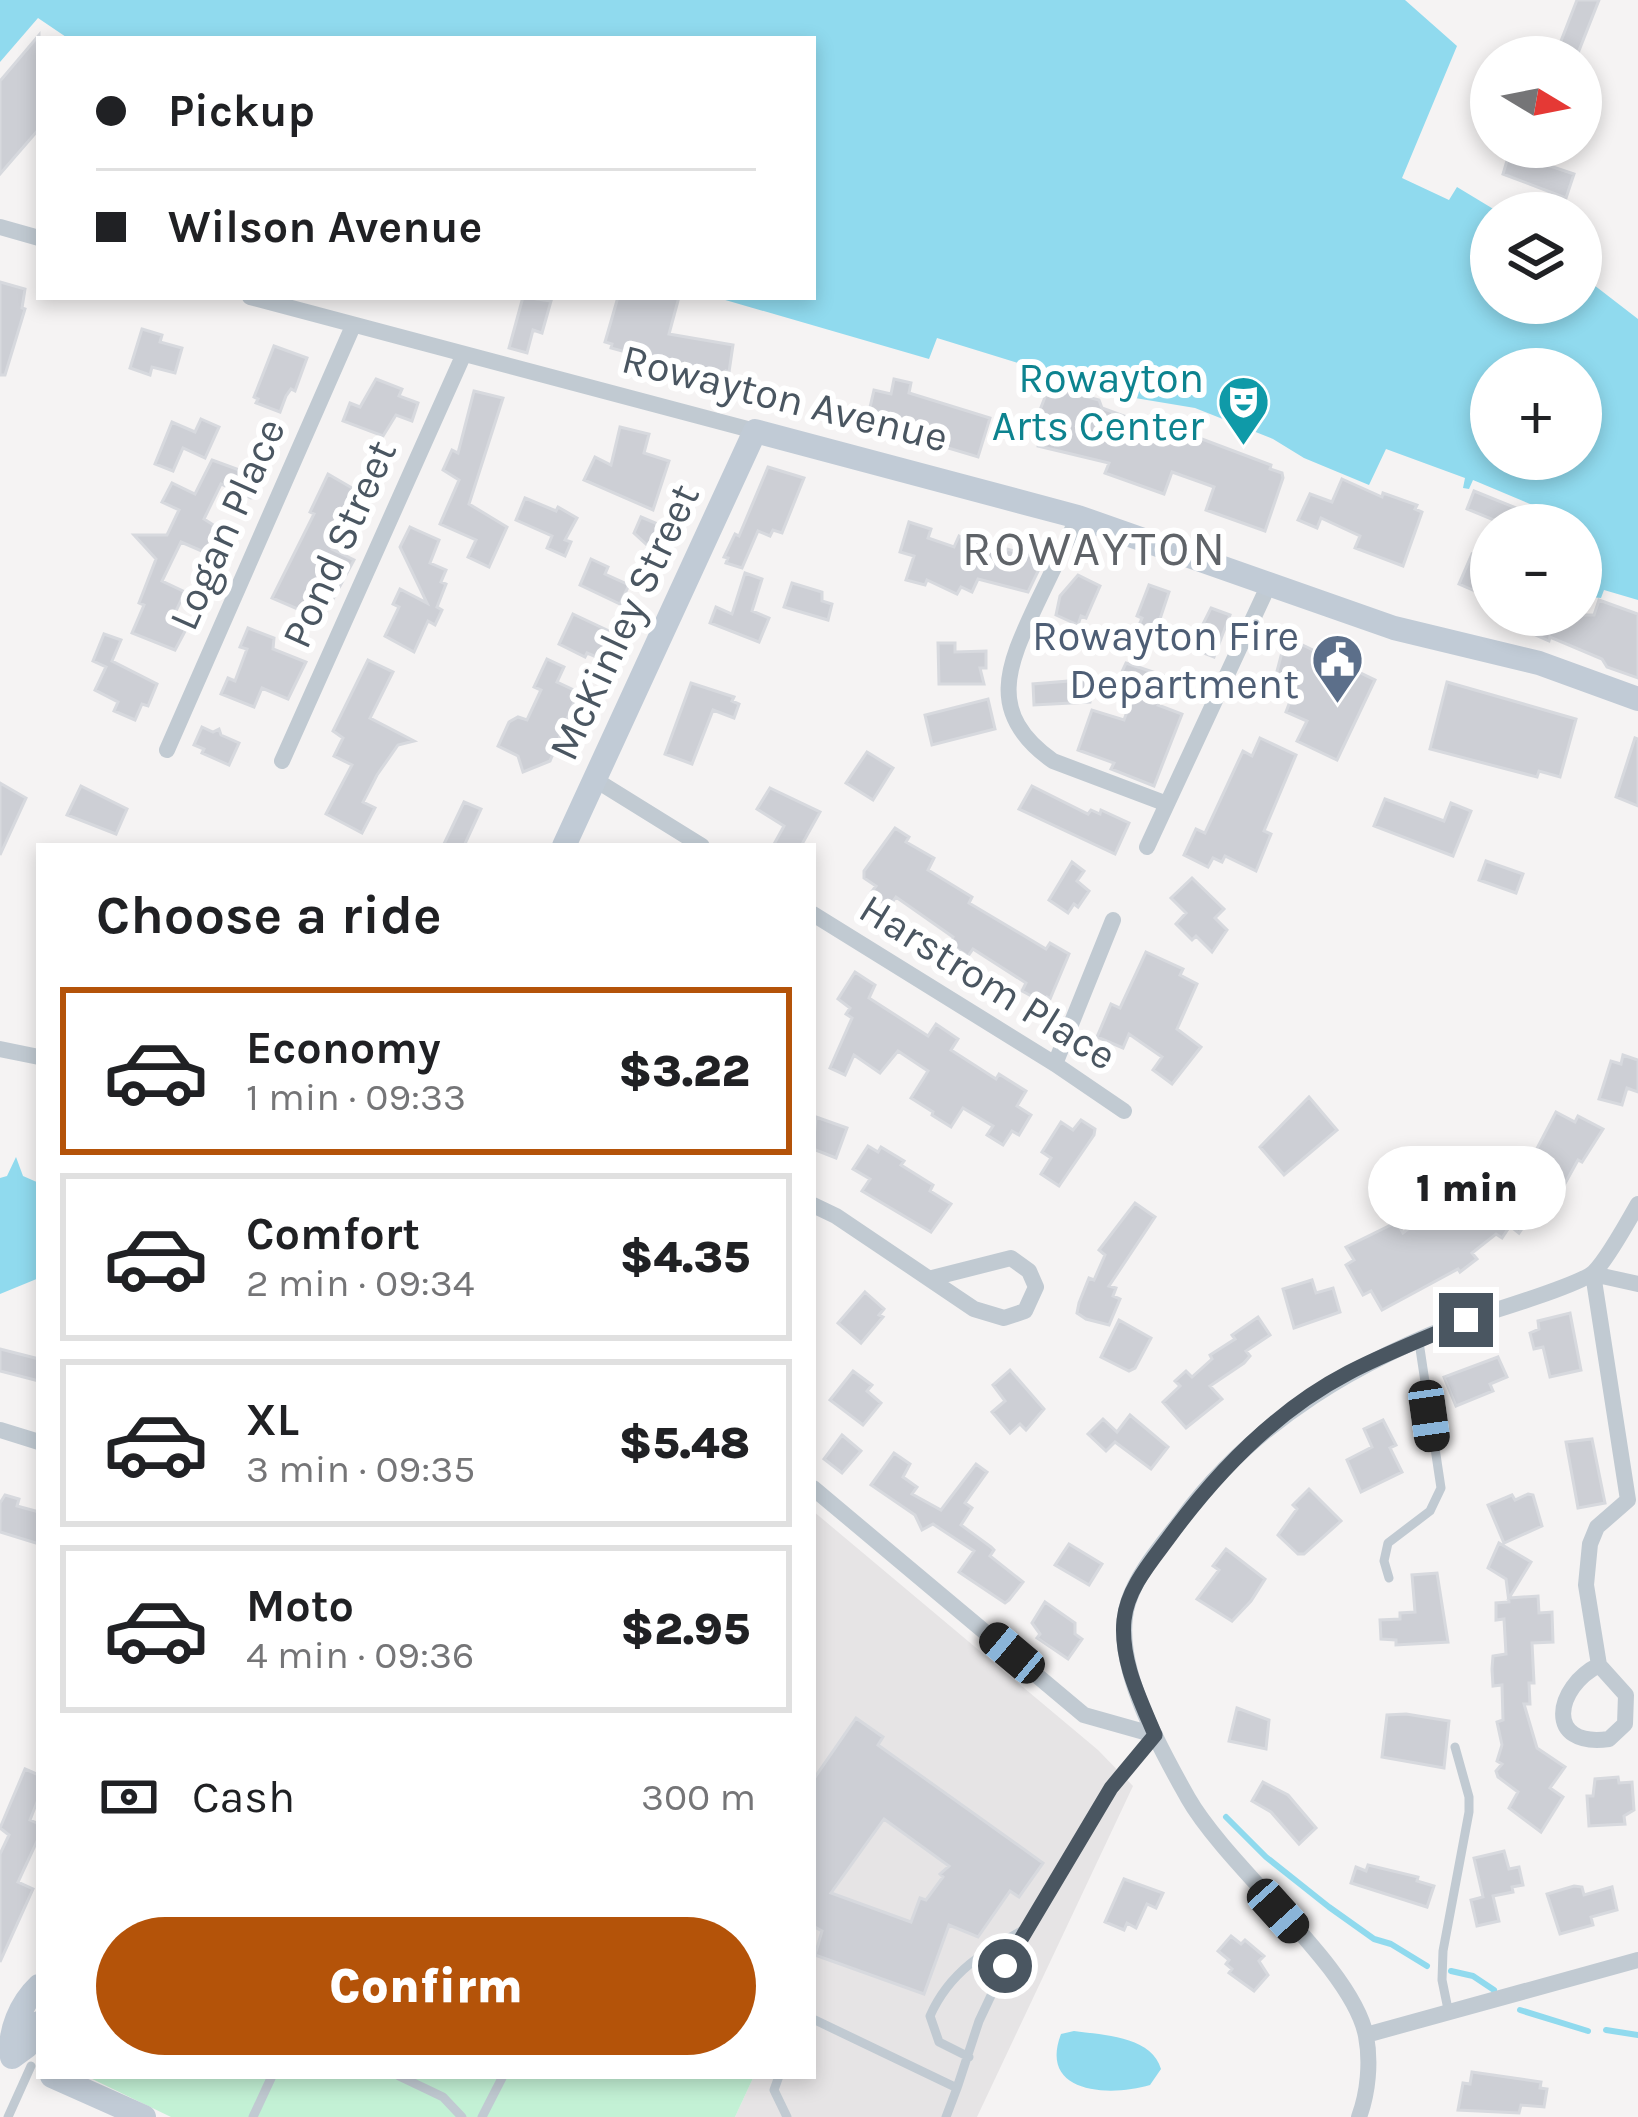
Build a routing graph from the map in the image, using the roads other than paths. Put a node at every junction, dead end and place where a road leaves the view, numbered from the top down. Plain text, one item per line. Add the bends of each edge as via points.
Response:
1 (0, 227) edge
2 (36, 237) edge
3 (261, 300) edge
4 (353, 326) junction
5 (463, 356) junction
6 (755, 431) junction
7 (1078, 517) junction
8 (1270, 582) junction
9 (1638, 699) edge
10 (167, 750) dead end
11 (282, 761) dead end
12 (594, 779) junction
13 (1167, 803) junction
14 (564, 843) edge
15 (697, 843) edge
16 (1147, 848) dead end
17 (816, 916) edge
18 (1113, 920) dead end
19 (0, 1049) edge
20 (36, 1057) edge
21 (1055, 1064) junction
22 (1124, 1111) dead end
23 (1638, 1204) edge
24 (816, 1207) edge
25 (1592, 1274) junction
26 (932, 1277) junction
27 (1638, 1284) edge
28 (1419, 1342) junction
29 (0, 1430) edge
30 (36, 1441) edge
31 (816, 1491) edge
32 (1633, 1500) edge
33 (1389, 1578) dead end
34 (1599, 1665) junction
35 (1155, 1735) junction
36 (1455, 1747) dead end
37 (1029, 1926) junction
38 (1638, 1960) edge
39 (36, 1989) edge
40 (1449, 2014) junction
41 (816, 2020) edge
42 (36, 2029) edge
43 (1366, 2035) junction
44 (969, 2057) junction
45 (27, 2064) edge
46 (60, 2079) edge
47 (271, 2079) edge
48 (405, 2079) edge
49 (501, 2079) edge
50 (778, 2079) edge
51 (957, 2088) junction
52 (8, 2117) edge
53 (144, 2117) edge
54 (253, 2117) edge
55 (462, 2117) edge
56 (482, 2117) edge
57 (787, 2117) edge
58 (946, 2117) edge
59 (1359, 2117) edge

1 - 2 street
3 - 4 street, Rowayton Avenue
4 - 5 street, Rowayton Avenue
4 - 10 street, Logan Place
5 - 6 street, Rowayton Avenue
5 - 11 street, Pond Street
6 - 7 main road, Rowayton Avenue
6 - 12 main road, McKinley Street
7 - 8 main road, Rowayton Avenue
7 - 13 street via 1014,651 1008,696 1024,735 1053,760
8 - 9 main road, Rowayton Avenue via 1414,635 1540,663
8 - 13 street
12 - 14 main road, McKinley Street
12 - 15 street
13 - 16 street
17 - 21 street, Harstrom Place
18 - 21 street
19 - 20 street
21 - 22 street, Harstrom Place
23 - 25 street
24 - 26 street
25 - 27 street
25 - 28 street
25 - 32 street
26 - 26 street via 974,1309 1004,1318 1025,1311 1036,1286 1011,1258
28 - 33 lane via 1441,1488 1430,1510 1388,1543
28 - 35 street via 1317,1391 1244,1449 1146,1568 1128,1601 1124,1644
29 - 30 street
31 - 35 street via 1084,1715
32 - 34 street via 1598,1527 1590,1544 1586,1585
34 - 34 street via 1626,1695 1625,1724 1609,1739 1577,1738 1563,1704
35 - 37 lane via 1111,1788
35 - 43 street via 1196,1812 1335,1976
36 - 40 lane via 1469,1812 1443,1951
37 - 44 lane
37 - 44 lane via 966,1963 939,1994 932,2030
38 - 40 street
39 - 45 main road via 12,2032
40 - 43 street
41 - 51 lane
42 - 45 main road
43 - 59 street
44 - 51 lane
45 - 52 lane
46 - 53 main road
47 - 54 lane
48 - 55 lane via 443,2097
49 - 56 lane
50 - 57 lane via 774,2090
51 - 58 lane

